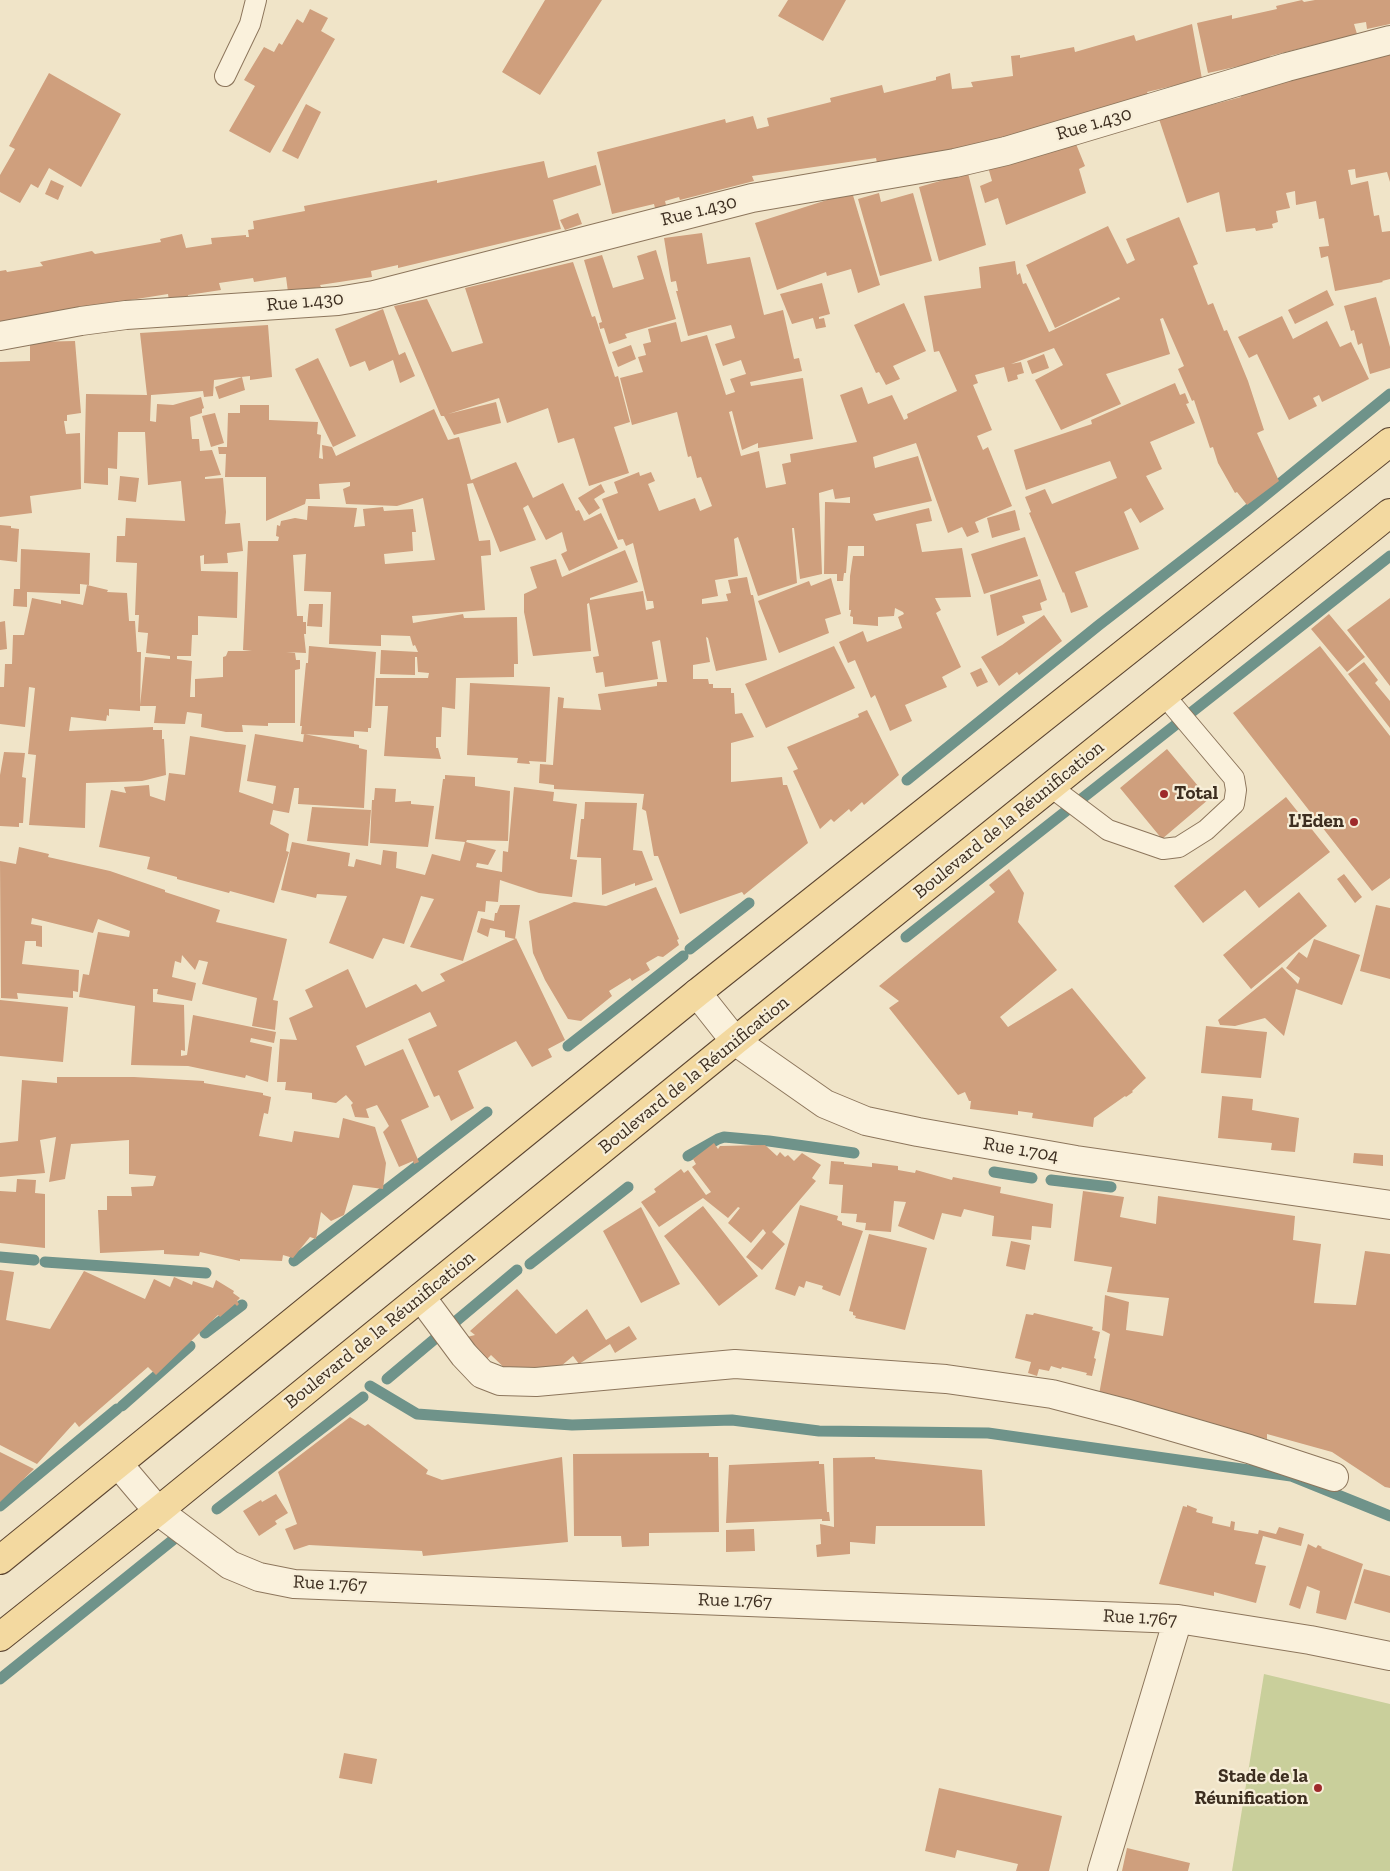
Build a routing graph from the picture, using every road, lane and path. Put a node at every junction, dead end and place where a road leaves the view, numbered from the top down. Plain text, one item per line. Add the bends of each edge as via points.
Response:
1 (256, 0) edge
2 (1390, 40) edge
3 (226, 76) dead end
4 (0, 336) edge
5 (1390, 442) edge
6 (1390, 513) edge
7 (1164, 695) junction
8 (1051, 787) junction
9 (697, 993) junction
10 (735, 1041) junction
11 (1390, 1206) edge
12 (421, 1297) junction
13 (119, 1465) junction
14 (1334, 1477) dead end
15 (158, 1511) junction
16 (0, 1560) edge
17 (1178, 1619) junction
18 (0, 1637) edge
19 (1390, 1656) edge
20 (1102, 1871) edge

1 - 3 lane via 250,24
2 - 4 street, Rue 1.430 via 963,161 752,198 374,295 338,301 126,315
5 - 9 main road
6 - 7 main road, Boulevard de la Réunification
7 - 8 main road, Boulevard de la Réunification
7 - 8 lane via 1234,778 1234,804 1206,830 1179,847 1162,849 1108,830
8 - 10 main road, Boulevard de la Réunification
9 - 10 street, Rue 1.704
9 - 13 main road
10 - 11 street, Rue 1.704 via 825,1104 866,1121 1076,1160
10 - 12 main road, Boulevard de la Réunification
12 - 14 street via 464,1356 482,1374 500,1381 536,1382 735,1364 946,1379 1052,1394 1250,1449
12 - 15 main road, Boulevard de la Réunification
13 - 15 street, Rue 1.767
13 - 16 main road
15 - 17 street, Rue 1.767 via 230,1565 259,1577 294,1584
15 - 18 main road, Boulevard de la Réunification
17 - 19 street, Rue 1.767
17 - 20 street

